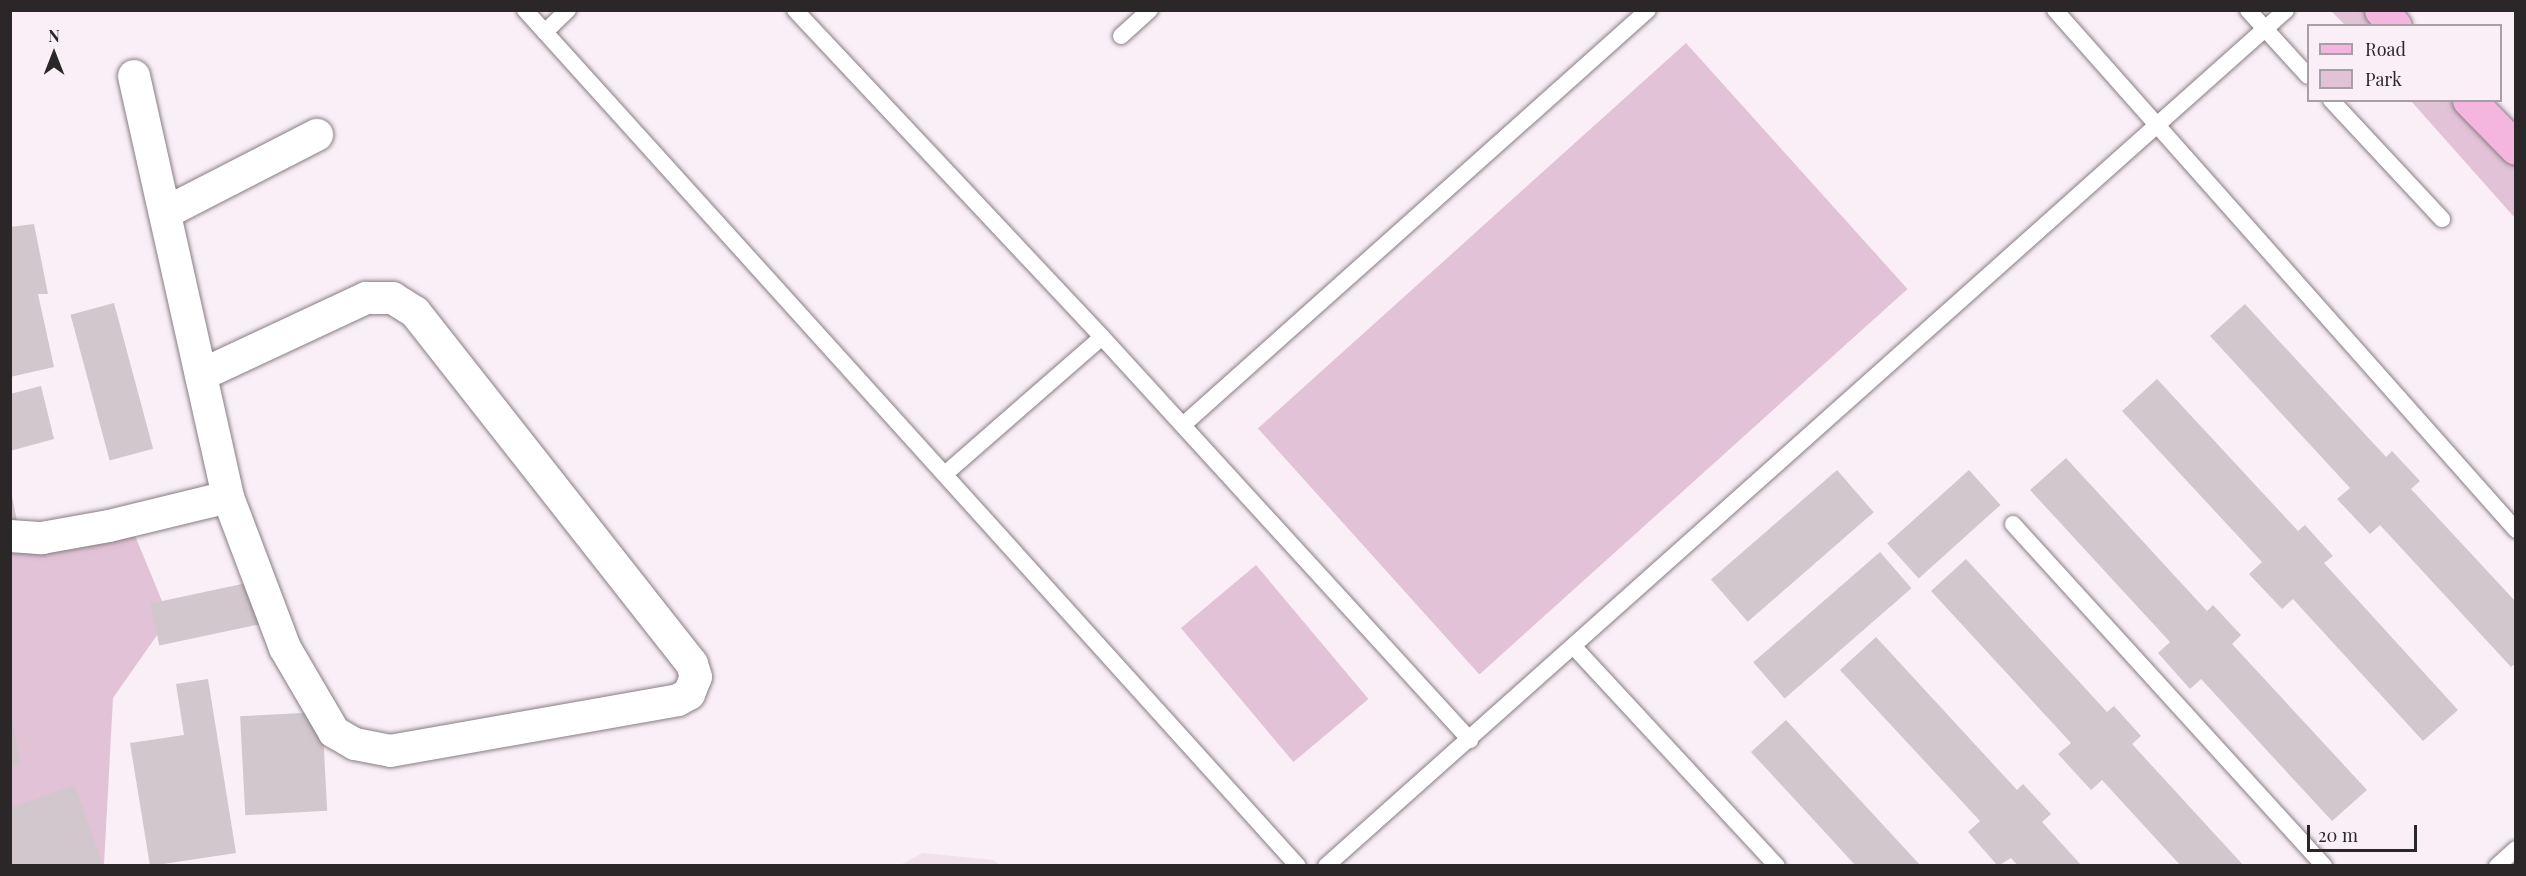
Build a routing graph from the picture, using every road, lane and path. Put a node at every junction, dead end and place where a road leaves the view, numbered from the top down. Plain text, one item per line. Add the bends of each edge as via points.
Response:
1 (525, 10) edge
2 (568, 10) edge
3 (795, 10) edge
4 (1150, 10) edge
5 (1648, 10) edge
6 (2055, 10) edge
7 (2248, 10) edge
8 (2286, 10) edge
9 (2381, 10) edge
10 (2394, 24) edge
11 (2266, 31) junction
12 (545, 32) junction
13 (1121, 36) dead end
14 (2307, 75) edge
15 (134, 76) dead end
16 (2333, 102) edge
17 (2471, 102) edge
18 (2158, 128) junction
19 (317, 135) dead end
20 (2516, 148) edge
21 (165, 213) junction
22 (2442, 219) dead end
23 (1102, 337) junction
24 (201, 375) junction
25 (1183, 425) junction
26 (945, 474) junction
27 (228, 497) junction
28 (2013, 524) dead end
29 (2516, 530) edge
30 (10, 537) edge
31 (1575, 648) junction
32 (1470, 740) junction
33 (2516, 849) edge
34 (1298, 866) edge
35 (1326, 866) edge
36 (1778, 866) edge
37 (2324, 866) edge
38 (2497, 866) edge

1 - 12 lane
2 - 12 lane
3 - 23 lane
4 - 13 lane
5 - 25 lane
6 - 18 lane
7 - 11 lane
8 - 11 lane
9 - 10 main road
11 - 14 lane
11 - 18 lane
12 - 26 lane
15 - 21 street
16 - 22 lane
17 - 20 main road
18 - 29 lane
18 - 31 lane
19 - 21 street
21 - 24 street
23 - 25 lane
23 - 26 lane
24 - 27 street
24 - 27 street via 366,298 393,298 414,312 692,664 696,677 693,686 689,694 678,700 390,751 355,744 334,732 285,648
25 - 32 lane
26 - 34 lane
27 - 30 street via 98,528 42,538
28 - 37 lane
31 - 32 lane
31 - 36 lane
32 - 35 lane
33 - 38 lane

